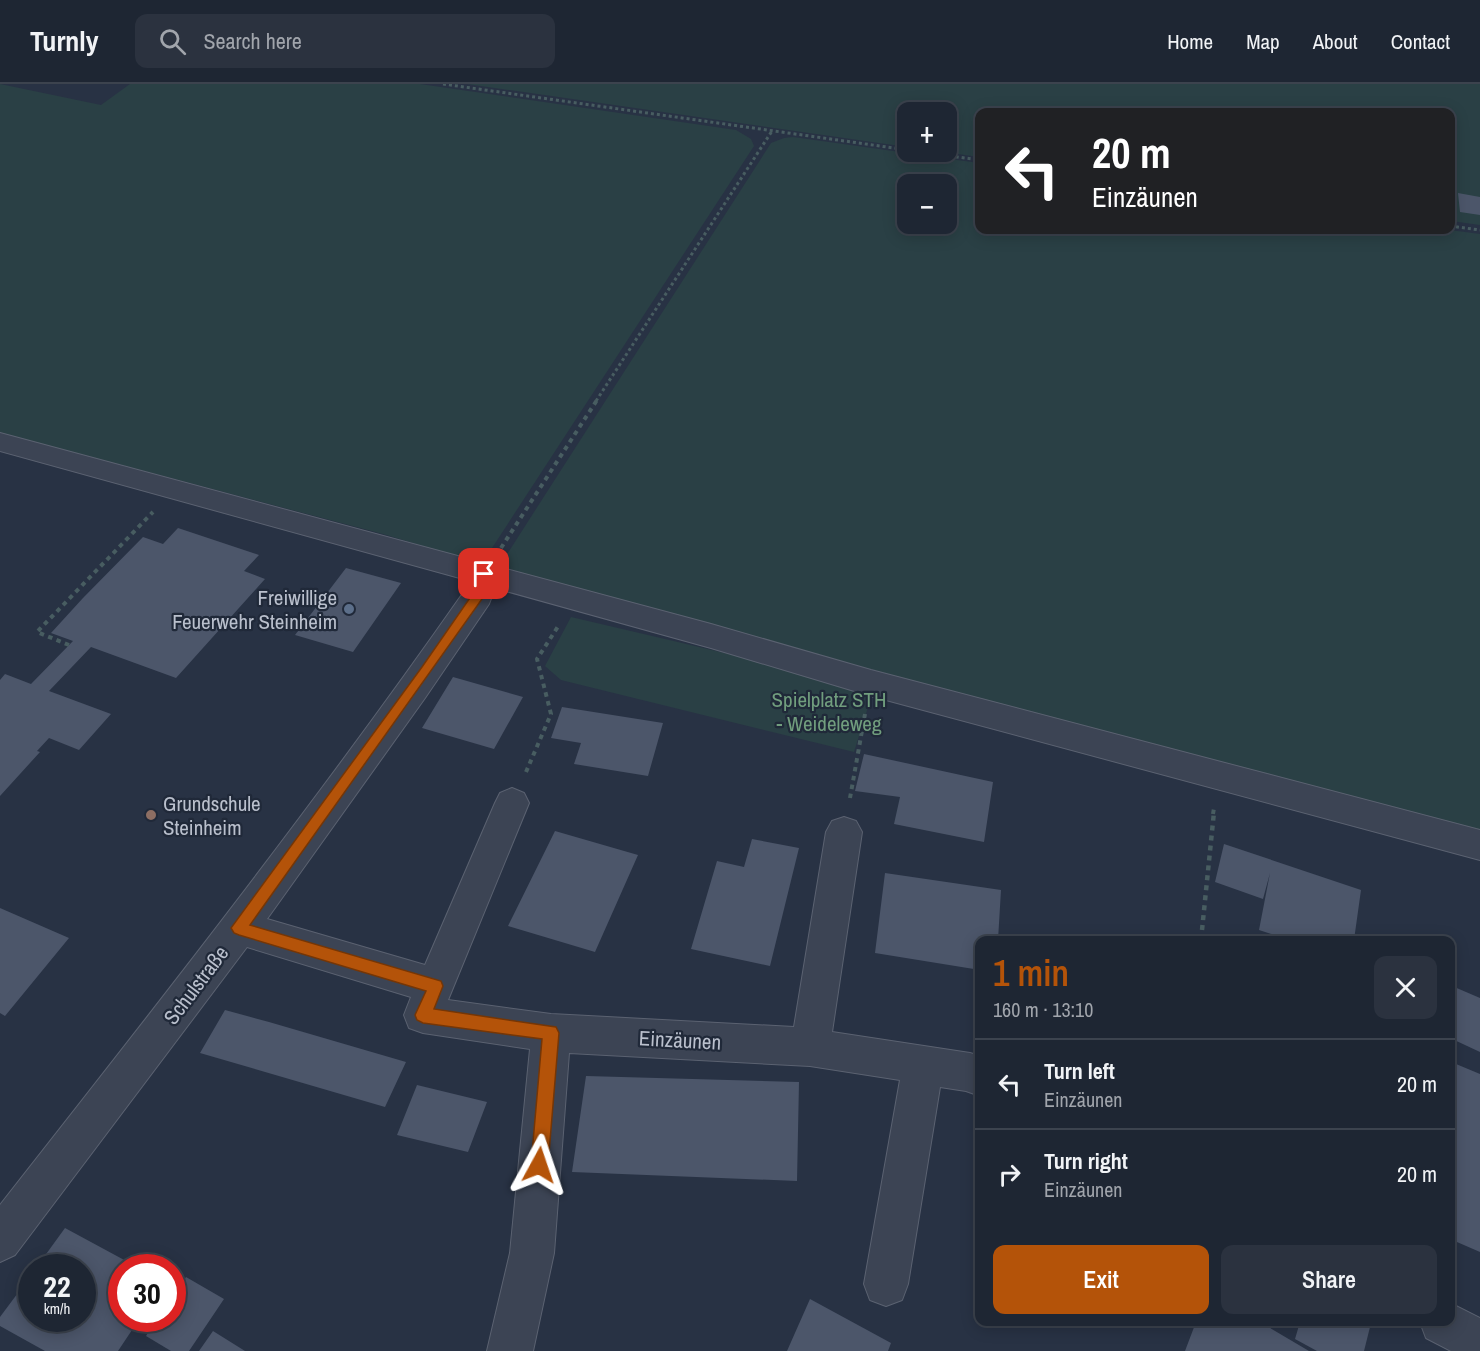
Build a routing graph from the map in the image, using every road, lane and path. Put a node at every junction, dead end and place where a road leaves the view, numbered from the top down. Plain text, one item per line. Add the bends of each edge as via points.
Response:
1 (444, 84) edge
2 (772, 131) junction
3 (897, 148) edge
4 (957, 157) edge
5 (975, 159) edge
6 (1455, 227) edge
7 (1480, 230) edge
8 (0, 442) edge
9 (174, 490) junction
10 (484, 574) junction
11 (575, 599) junction
12 (69, 645) dead end
13 (871, 683) junction
14 (1218, 774) junction
15 (512, 803) joint
16 (843, 832) joint
17 (1480, 845) edge
18 (239, 928) junction
19 (1201, 936) edge
20 (435, 986) junction
21 (551, 1033) junction
22 (810, 1047) junction
23 (923, 1066) junction
24 (975, 1074) edge
25 (0, 1240) edge
26 (886, 1284) dead end
27 (1450, 1326) edge
28 (1480, 1342) edge
29 (510, 1351) edge

1 - 2 path
2 - 3 path
2 - 10 path
4 - 5 path
6 - 7 path
8 - 9 street
9 - 10 street
9 - 12 path via 37,632
10 - 11 street
10 - 18 street, Schulstraße via 478,596
11 - 13 street
11 - 15 path via 537,659 551,714
13 - 14 street
13 - 16 path
14 - 17 street
14 - 19 path
15 - 20 street, Einzäunen
16 - 22 street
18 - 20 street
18 - 25 street, Schulstraße
20 - 21 street, Einzäunen via 423,1015
21 - 22 street, Einzäunen
21 - 29 street via 532,1254
22 - 23 street, Einzäunen
23 - 24 street, Einzäunen
23 - 26 street
27 - 28 street

